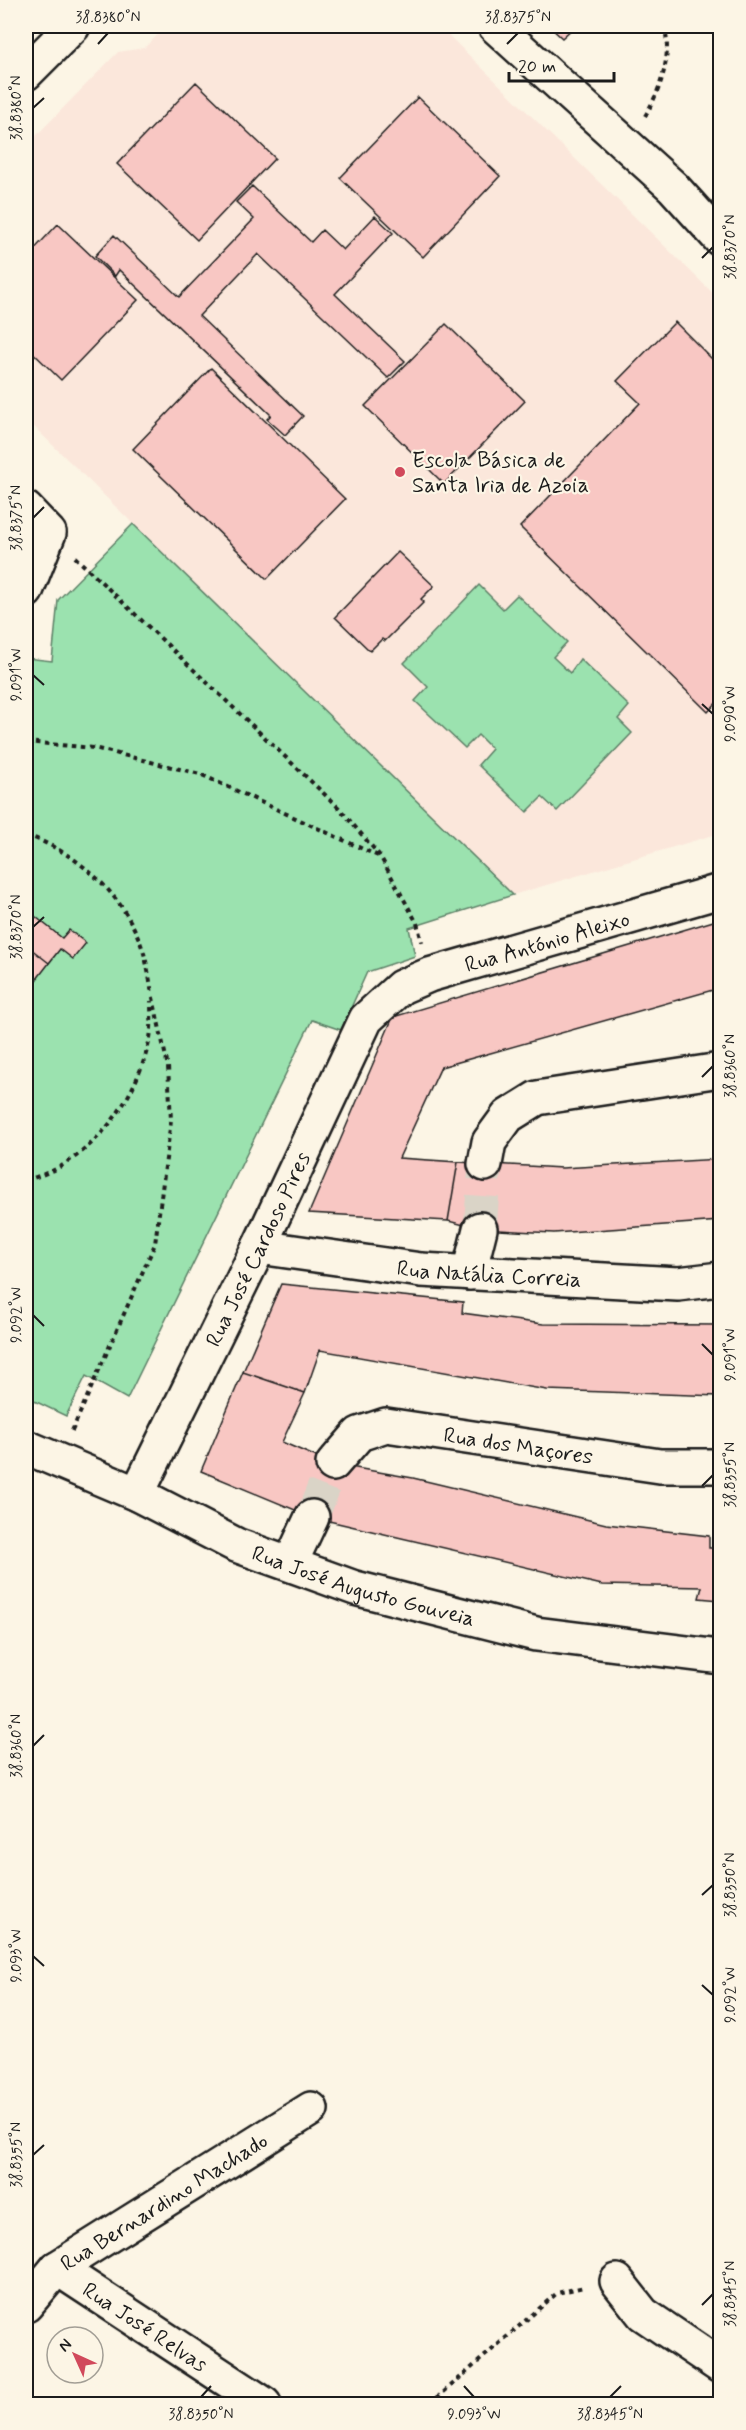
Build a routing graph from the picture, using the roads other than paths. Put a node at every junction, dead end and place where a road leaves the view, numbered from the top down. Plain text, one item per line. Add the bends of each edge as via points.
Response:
1 (73, 26) edge
2 (495, 26) edge
3 (26, 73) edge
4 (720, 239) edge
5 (26, 509) edge
6 (26, 591) edge
7 (720, 891) edge
8 (379, 1006) joint
9 (720, 1070) edge
10 (485, 1164) tunnel mouth
11 (480, 1229) tunnel mouth
12 (259, 1246) junction
13 (470, 1273) junction
14 (720, 1279) edge
15 (26, 1447) edge
16 (333, 1464) tunnel mouth
17 (720, 1466) edge
18 (137, 1494) junction
19 (312, 1517) tunnel mouth
20 (291, 1564) junction
21 (720, 1657) edge
22 (311, 2109) dead end
23 (57, 2268) junction
24 (617, 2281) road end
25 (26, 2305) edge
26 (720, 2366) edge
27 (264, 2404) edge

1 - 3 street
2 - 4 street via 673,187
5 - 6 street via 49,533
7 - 8 street, Rua António Aleixo via 429,975 401,987
8 - 12 street, Rua José Cardoso Pires via 366,1019
9 - 10 street via 537,1098 508,1116 489,1142
11 - 13 street
12 - 13 street, Rua Natália Correia via 421,1270
12 - 18 street, Rua José Cardoso Pires
13 - 14 street, Rua Natália Correia via 678,1284
15 - 18 street, Rua José Augusto Gouveia
16 - 17 street, Rua dos Maçores via 359,1434 386,1425 660,1466
18 - 20 street, Rua José Augusto Gouveia via 236,1545
19 - 20 street
20 - 21 street, Rua José Augusto Gouveia via 355,1588 536,1634
22 - 23 street, Rua Bernardino Machado
23 - 25 street, Rua Bernardino Machado
23 - 27 street, Rua José Relvas
24 - 26 street via 643,2314

